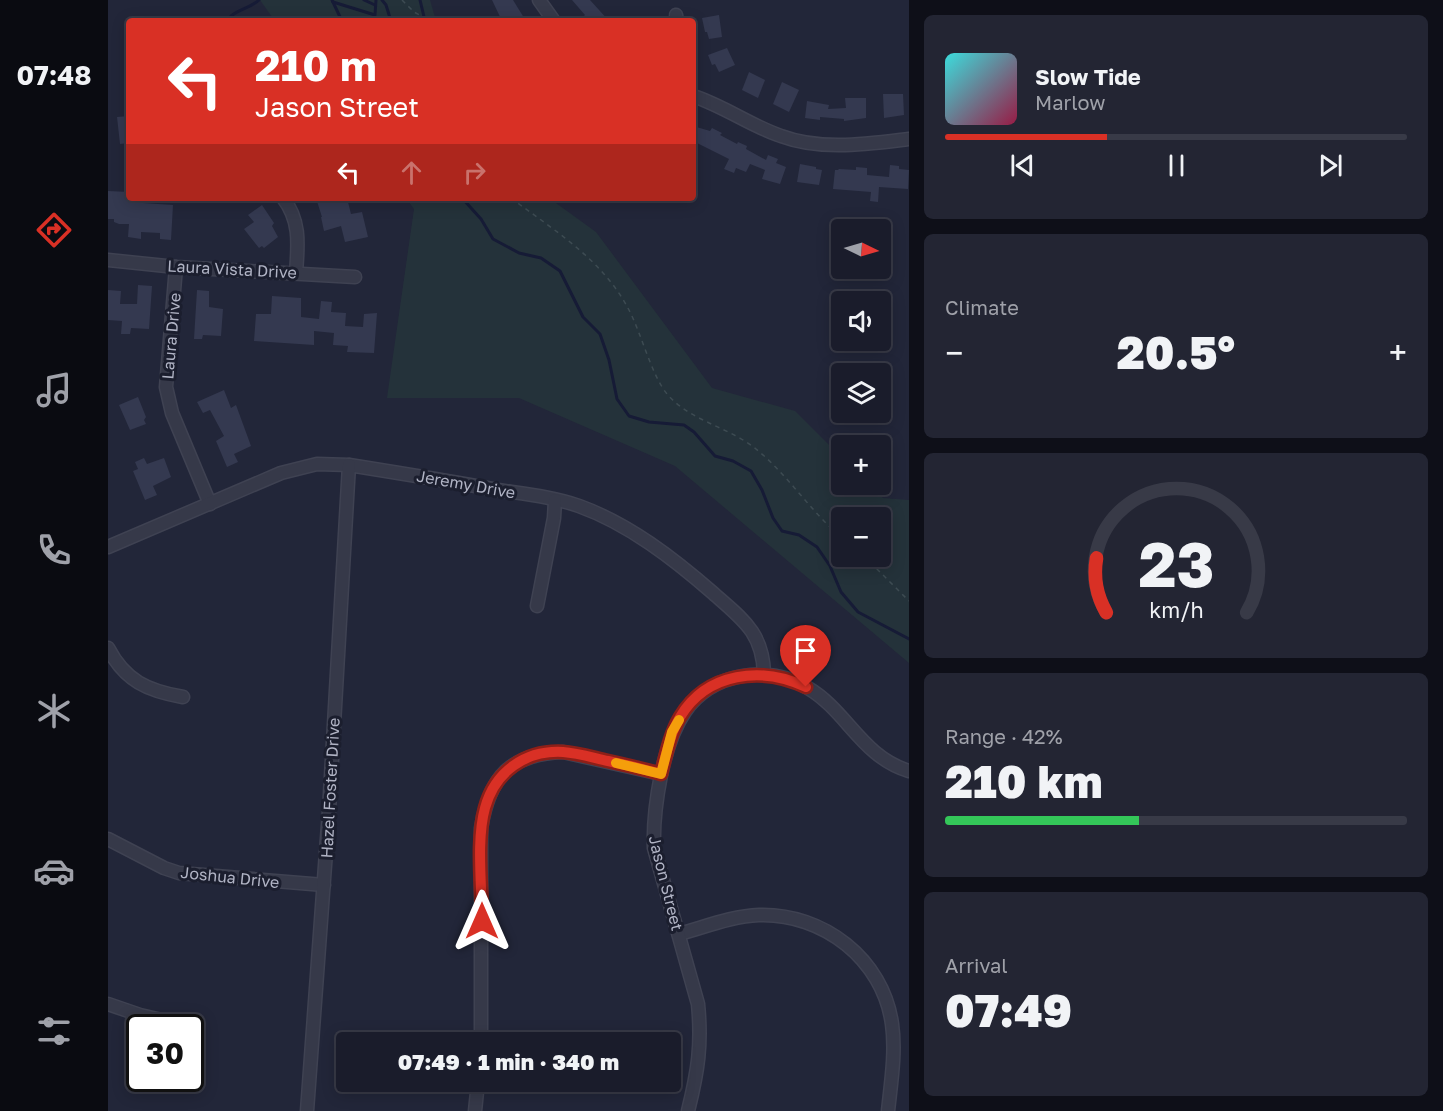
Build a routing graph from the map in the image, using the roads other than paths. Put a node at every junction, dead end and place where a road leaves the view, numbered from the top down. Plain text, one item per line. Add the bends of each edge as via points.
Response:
1 (539, 0) edge
2 (552, 18) edge
3 (696, 97) edge
4 (909, 139) edge
5 (285, 201) edge
6 (108, 260) edge
7 (176, 267) junction
8 (296, 273) junction
9 (355, 277) dead end
10 (350, 465) junction
11 (555, 500) junction
12 (210, 504) junction
13 (108, 547) edge
14 (537, 606) dead end
15 (108, 648) edge
16 (765, 674) junction
17 (183, 697) dead end
18 (909, 771) edge
19 (661, 774) junction
20 (108, 839) edge
21 (324, 885) junction
22 (679, 934) junction
23 (108, 1004) edge
24 (135, 1014) edge
25 (481, 1032) edge
26 (477, 1092) edge
27 (307, 1111) edge
28 (475, 1111) edge
29 (688, 1111) edge
30 (888, 1111) edge

1 - 2 street
3 - 4 street via 781,136 807,143
5 - 8 street via 298,229
6 - 7 street, Laura Vista Drive
7 - 8 street, Laura Vista Drive
7 - 12 street, Laura Drive via 166,387 172,413
8 - 9 street, Laura Vista Drive
10 - 11 street, Jeremy Drive
10 - 12 street, Jeremy Drive via 297,468
10 - 21 street, Hazel Foster Drive
11 - 14 street via 555,518
11 - 16 street, Jeremy Drive via 594,512 684,568 749,627 761,646
12 - 13 street, Jeremy Drive
15 - 17 street via 120,666 141,685
16 - 18 street, Jason Street via 806,687 880,758
16 - 19 street, Jason Street via 717,683 694,701 672,732
19 - 22 street, Jason Street via 654,816 654,848
19 - 25 street via 555,752 521,760 498,780 481,828
20 - 21 street, Joshua Drive via 179,873
21 - 27 street, Hazel Foster Drive
22 - 29 street, Jason Street via 700,1026 699,1066
22 - 30 street via 745,917 782,916 818,926 847,945 871,971 890,1014 893,1041
23 - 24 street
26 - 28 street

